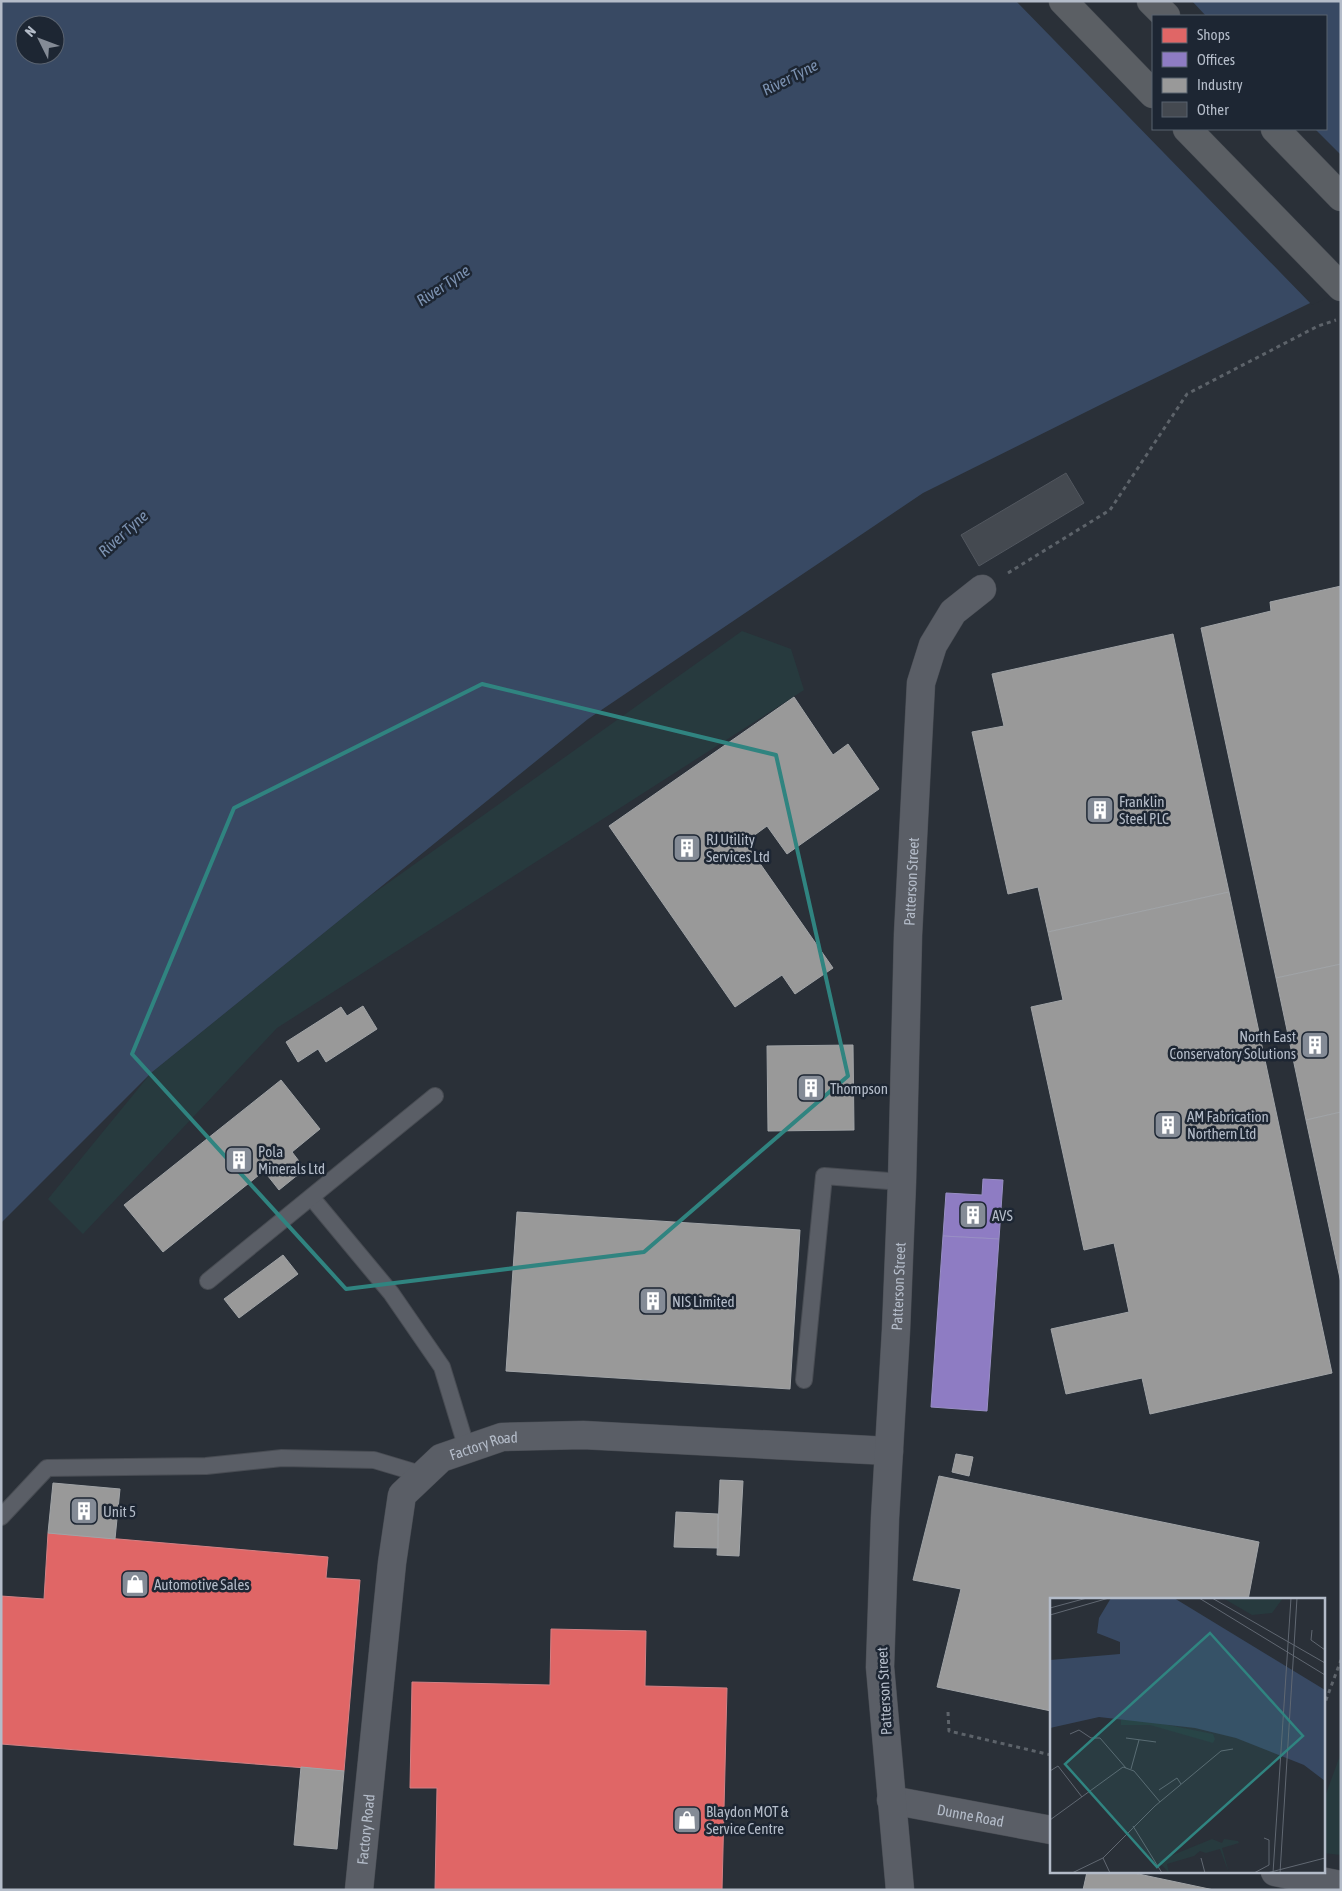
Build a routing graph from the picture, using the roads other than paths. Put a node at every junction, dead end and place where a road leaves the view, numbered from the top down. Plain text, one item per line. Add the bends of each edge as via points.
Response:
1 (1063, 1) edge
2 (1151, 1) edge
3 (1165, 15) edge
4 (1152, 93) edge
5 (1188, 130) edge
6 (1276, 130) edge
7 (1341, 196) edge
8 (1341, 287) edge
9 (982, 589) road end
10 (435, 1096) dead end
11 (902, 1182) junction
12 (312, 1198) junction
13 (208, 1281) dead end
14 (804, 1380) dead end
15 (467, 1449) junction
16 (889, 1451) junction
17 (424, 1475) junction
18 (1, 1517) edge
19 (891, 1800) junction
20 (1050, 1830) edge
21 (1286, 1874) edge
22 (1341, 1884) edge
23 (359, 1890) edge
24 (900, 1890) edge

1 - 4 highway
2 - 3 highway
5 - 8 highway
6 - 7 highway
9 - 11 street, Patterson Street via 953,612 933,645 921,683 908,935
10 - 12 lane
11 - 14 lane via 824,1176
11 - 16 street, Patterson Street
12 - 13 lane
12 - 15 lane via 391,1293 442,1367
15 - 16 street, Factory Road via 502,1437 583,1435
15 - 17 street, Factory Road via 442,1458
16 - 19 street, Patterson Street via 880,1667
17 - 18 lane via 374,1460 282,1458 206,1466 47,1468
17 - 23 street, Factory Road via 402,1495 392,1563
19 - 20 street, Dunne Road
19 - 24 street, Patterson Street
21 - 22 street

